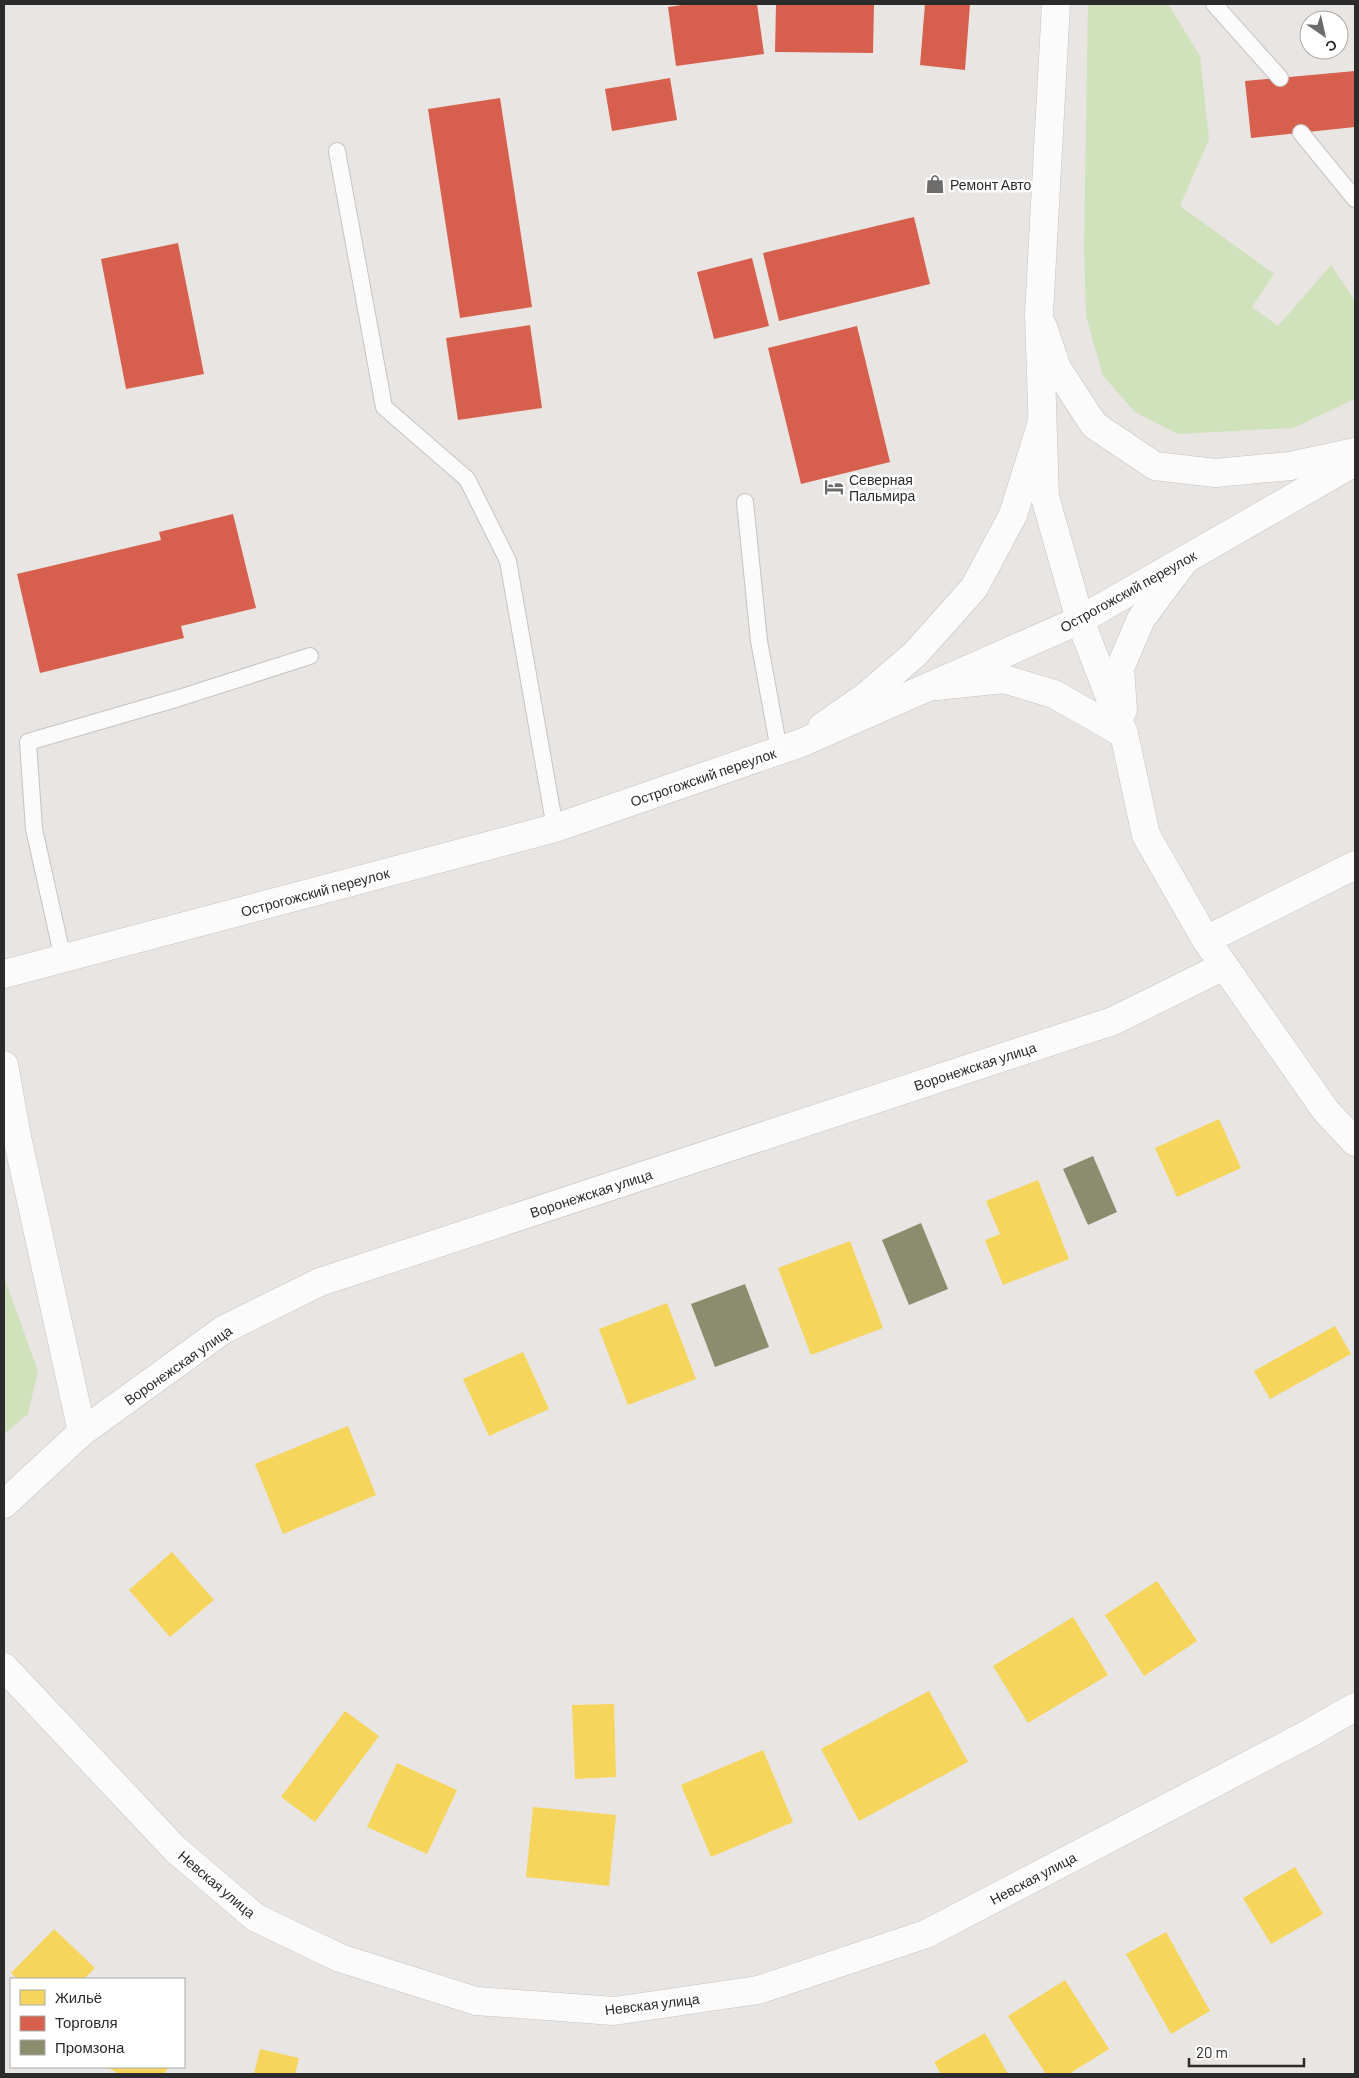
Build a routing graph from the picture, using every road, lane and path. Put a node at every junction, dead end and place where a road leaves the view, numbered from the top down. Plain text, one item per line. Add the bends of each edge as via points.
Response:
1 (1056, 4) edge
2 (1214, 4) edge
3 (1280, 78) dead end
4 (1301, 133) dead end
5 (337, 151) dead end
6 (1355, 199) edge
7 (1039, 314) junction
8 (1043, 421) junction
9 (1355, 452) edge
10 (1355, 462) edge
11 (745, 502) dead end
12 (1185, 560) junction
13 (1080, 620) junction
14 (310, 656) dead end
15 (930, 687) junction
16 (1124, 734) junction
17 (790, 746) junction
18 (555, 828) junction
19 (1355, 865) edge
20 (1206, 940) junction
21 (63, 959) junction
22 (1224, 966) junction
23 (4, 974) edge
24 (4, 1065) edge
25 (1355, 1142) edge
26 (82, 1432) junction
27 (4, 1504) edge
28 (4, 1667) edge
29 (1355, 1707) edge

1 - 7 street
2 - 3 lane
4 - 6 lane
5 - 18 lane via 384,407 467,479 508,562
7 - 8 street
7 - 9 street via 1056,368 1094,425 1155,466 1215,473 1290,466
8 - 13 street via 1045,497
8 - 17 street via 1013,515 974,588 915,654 865,697
10 - 12 street, Острогожский переулок
11 - 17 lane via 759,641
12 - 13 street, Острогожский переулок
12 - 16 street via 1141,619 1120,668
13 - 15 street, Острогожский переулок
13 - 16 street
14 - 21 lane via 28,742 34,829
15 - 16 street via 1004,679 1054,694
15 - 17 street, Острогожский переулок
16 - 20 street via 1146,834
17 - 18 street, Острогожский переулок
18 - 21 street, Острогожский переулок
19 - 20 street
20 - 22 street
21 - 23 street, Острогожский переулок
22 - 25 street via 1326,1111
22 - 26 street, Воронежская улица via 1114,1021 320,1282 223,1330
24 - 26 street
26 - 27 street, Воронежская улица
28 - 29 street, Невская улица via 175,1849 256,1918 340,1958 476,2001 614,2011 758,1990 926,1934

